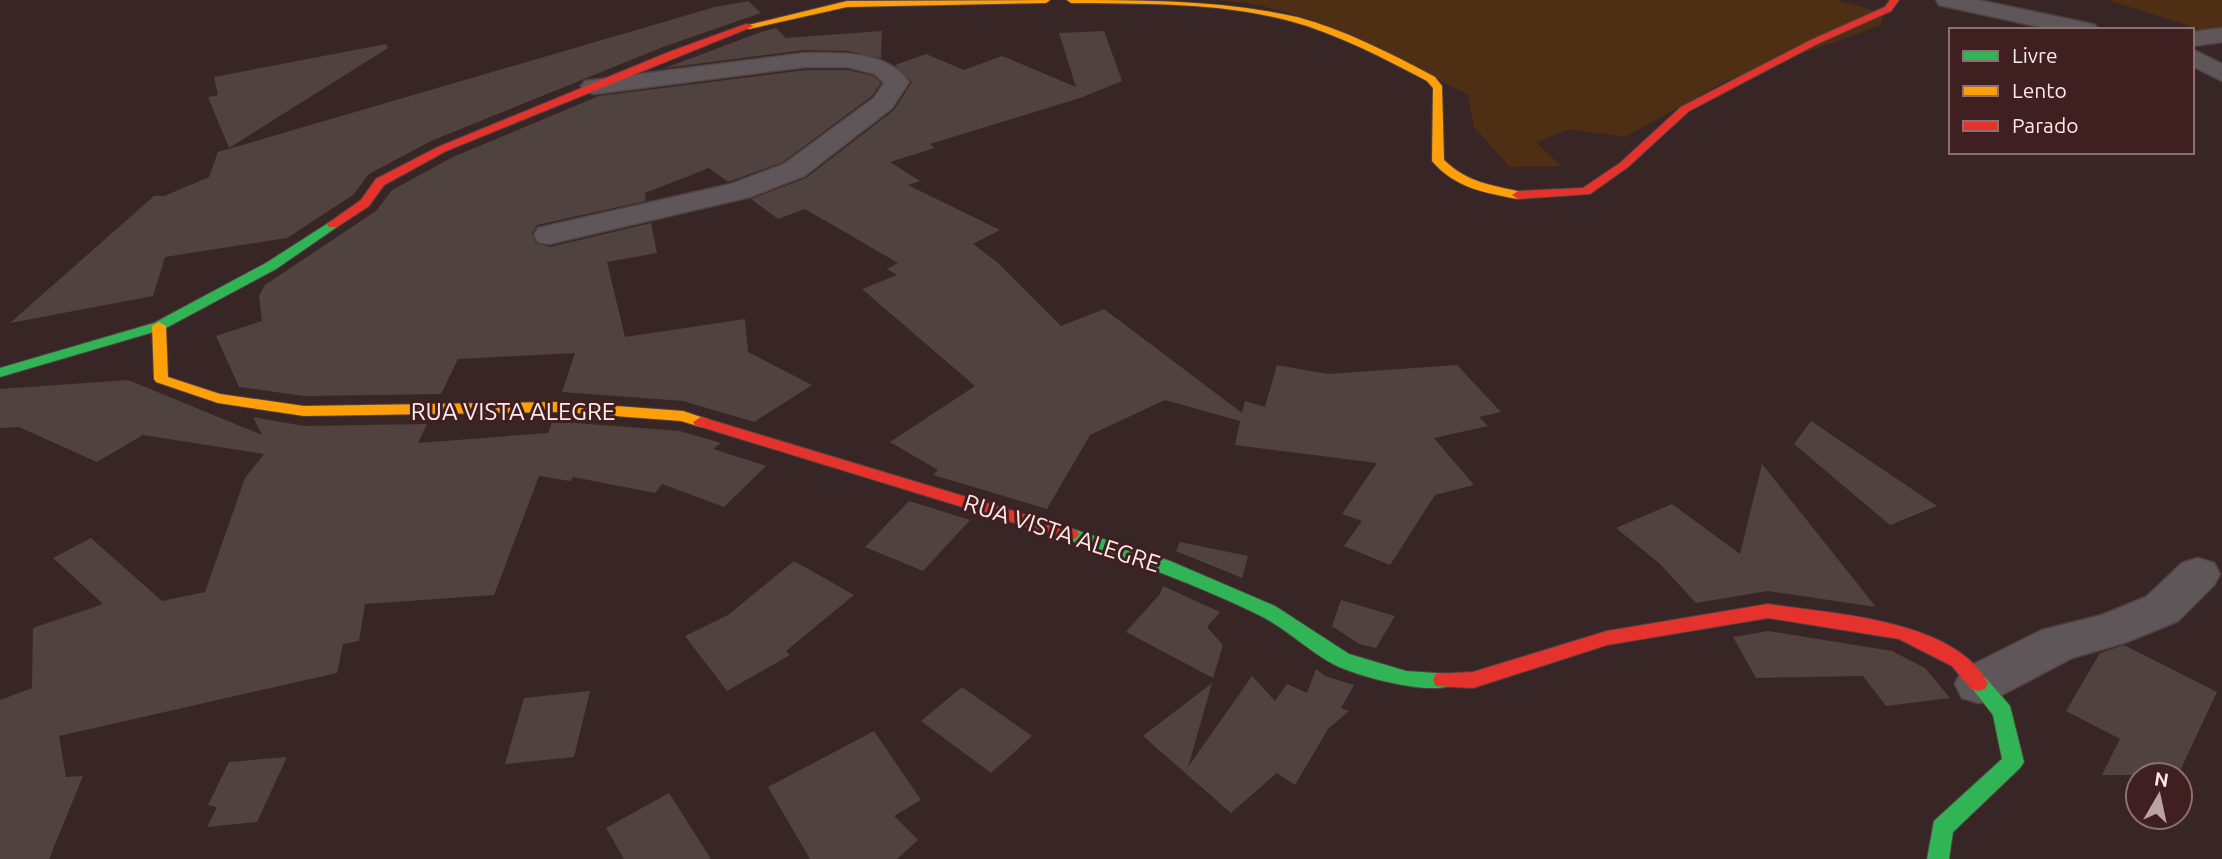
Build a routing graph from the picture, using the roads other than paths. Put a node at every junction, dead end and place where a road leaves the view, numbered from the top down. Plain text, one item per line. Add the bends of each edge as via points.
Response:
1 (1046, 0) edge
2 (1071, 0) edge
3 (1895, 0) edge
4 (1947, 0) edge
5 (2078, 28) edge
6 (2222, 35) edge
7 (2194, 39) edge
8 (2194, 57) edge
9 (2222, 74) edge
10 (594, 86) junction
11 (549, 235) dead end
12 (159, 326) junction
13 (0, 373) edge
14 (2198, 574) dead end
15 (1979, 684) junction
16 (1938, 859) edge

1 - 10 street via 847,4 754,24
2 - 3 street via 1254,10 1339,36 1431,79 1438,88 1438,161 1456,180 1532,196 1586,191 1685,109 1888,9
4 - 5 street
6 - 7 street
8 - 9 street
10 - 11 street via 805,60 848,60 884,69 897,82 883,103 794,170 740,191
10 - 12 street via 442,149 380,182 365,203 271,266
12 - 13 street
12 - 15 street, RUA VISTA ALEGRE via 161,379 219,398 304,411 562,407 683,416 1164,566 1268,611 1343,660 1406,679 1473,680 1607,638 1768,611 1903,632 1959,661
14 - 15 street via 2162,609 2111,630 2059,643
15 - 16 street, RUA VISTA ALEGRE via 2003,712 2014,762 1942,828

